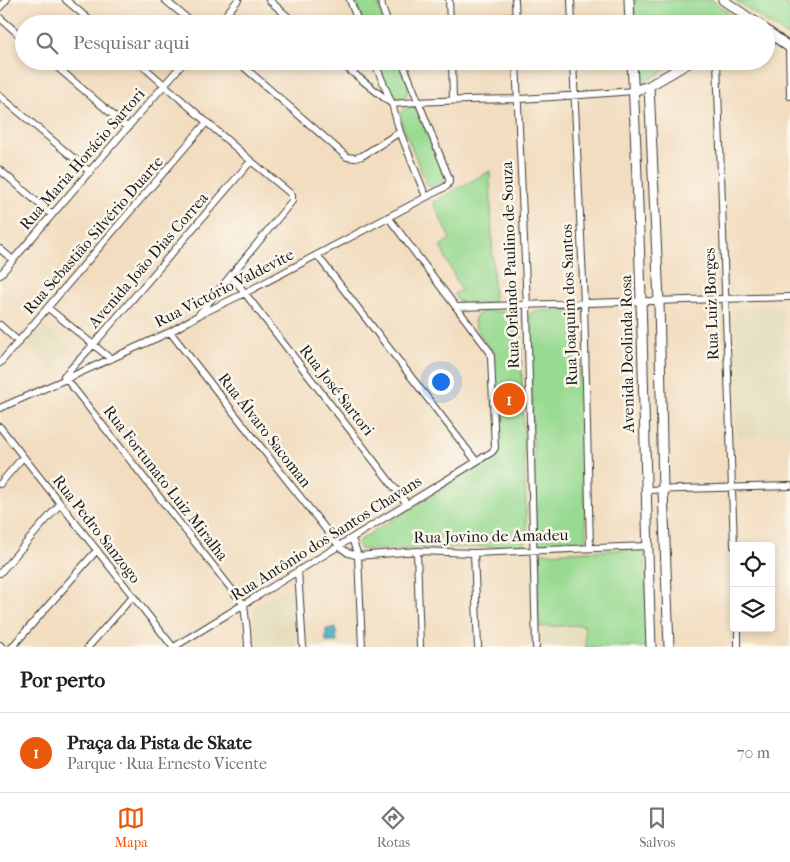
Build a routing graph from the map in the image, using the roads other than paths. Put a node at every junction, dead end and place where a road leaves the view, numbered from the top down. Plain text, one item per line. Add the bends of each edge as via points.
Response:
1 (6, 0) edge
2 (66, 0) edge
3 (166, 0) edge
4 (238, 0) edge
5 (269, 0) edge
6 (350, 0) edge
7 (381, 0) edge
8 (449, 0) edge
9 (515, 0) edge
10 (571, 0) edge
11 (629, 0) edge
12 (723, 0) edge
13 (0, 7) edge
14 (84, 15) edge
15 (184, 15) edge
16 (226, 15) edge
17 (286, 15) edge
18 (356, 15) edge
19 (385, 15) edge
20 (450, 15) edge
21 (516, 15) edge
22 (572, 15) edge
23 (630, 15) edge
24 (745, 15) edge
25 (0, 18) edge
26 (15, 30) edge
27 (775, 37) edge
28 (789, 47) edge
29 (60, 70) edge
30 (147, 70) edge
31 (177, 70) edge
32 (247, 70) edge
33 (350, 70) edge
34 (378, 70) edge
35 (405, 70) edge
36 (452, 70) edge
37 (516, 70) edge
38 (574, 70) edge
39 (632, 70) edge
40 (677, 70) edge
41 (717, 70) edge
42 (164, 85) junction
43 (649, 86) junction
44 (633, 91) junction
45 (0, 96) edge
46 (575, 96) junction
47 (790, 96) edge
48 (517, 99) junction
49 (453, 100) junction
50 (417, 101) junction
51 (392, 104) junction
52 (206, 123) junction
53 (128, 128) junction
54 (400, 132) junction
55 (251, 161) junction
56 (0, 170) edge
57 (90, 172) junction
58 (426, 197) junction
59 (52, 215) junction
60 (388, 217) junction
61 (0, 248) edge
62 (317, 255) junction
63 (13, 260) junction
64 (0, 275) edge
65 (231, 275) junction
66 (245, 293) junction
67 (790, 297) edge
68 (725, 300) junction
69 (642, 301) junction
70 (659, 301) junction
71 (584, 303) junction
72 (526, 306) junction
73 (456, 307) junction
74 (48, 308) junction
75 (199, 316) junction
76 (0, 325) edge
77 (170, 332) junction
78 (19, 342) junction
79 (93, 344) junction
80 (111, 359) junction
81 (0, 363) edge
82 (65, 378) junction
83 (0, 408) edge
84 (0, 427) edge
85 (23, 457) junction
86 (476, 461) junction
87 (0, 484) edge
88 (790, 486) edge
89 (732, 488) junction
90 (645, 490) junction
91 (663, 490) junction
92 (60, 504) junction
93 (407, 504) junction
94 (352, 538) junction
95 (734, 542) edge
96 (339, 546) junction
97 (647, 546) junction
98 (590, 548) junction
99 (97, 550) junction
100 (533, 550) junction
101 (417, 551) junction
102 (474, 553) junction
103 (358, 556) junction
104 (298, 571) junction
105 (0, 574) edge
106 (133, 596) junction
107 (244, 605) junction
108 (738, 632) edge
109 (185, 639) junction
110 (12, 647) edge
111 (88, 647) edge
112 (174, 647) edge
113 (186, 647) edge
114 (248, 647) edge
115 (303, 647) edge
116 (362, 647) edge
117 (420, 647) edge
118 (478, 647) edge
119 (536, 647) edge
120 (651, 647) edge
121 (669, 647) edge
122 (738, 647) edge

1 - 13 street
2 - 14 street
3 - 15 street
4 - 16 street
5 - 17 street
6 - 18 street
7 - 19 street
8 - 20 street
9 - 21 street
10 - 22 street
11 - 23 street
12 - 24 street
25 - 26 street
27 - 28 street
28 - 47 street
29 - 53 street
30 - 42 street
31 - 42 street, Rua Maria Horácio Sartori
32 - 54 street via 347,157 362,156
33 - 51 street
34 - 51 street
35 - 50 street
36 - 49 street
37 - 48 street, Rua Orlando Paulino de Souza
38 - 46 street, Rua Joaquim dos Santos
39 - 44 street, Avenida Deolinda Rosa
40 - 43 street
41 - 68 street, Rua Luiz Borges
42 - 52 street
42 - 53 street, Rua Maria Horácio Sartori
43 - 44 street
43 - 70 street, Avenida Deolinda Rosa
44 - 46 street
44 - 69 street, Avenida Deolinda Rosa
45 - 57 street
46 - 48 street
46 - 71 street, Rua Joaquim dos Santos
48 - 49 street
48 - 72 street, Rua Orlando Paulino de Souza
49 - 50 street
50 - 51 street
50 - 58 street, Rua Victório Valdevite via 449,178 447,186
51 - 54 street
52 - 55 street
52 - 74 street, Rua Sebastião Silvério Duarte
53 - 57 street, Rua Maria Horácio Sartori
54 - 58 street
55 - 65 street via 293,199
55 - 79 street, Avenida João Dias Correa
56 - 59 street
57 - 59 street, Rua Maria Horácio Sartori
58 - 60 street, Rua Victório Valdevite
59 - 63 street, Rua Maria Horácio Sartori
60 - 62 street, Rua Victório Valdevite
60 - 73 street
61 - 63 street
62 - 66 street, Rua Victório Valdevite
62 - 86 street
63 - 64 street, Rua Maria Horácio Sartori
65 - 66 street, Rua José Sartori
65 - 75 street
66 - 75 street, Rua Victório Valdevite
66 - 93 street, Rua José Sartori
67 - 68 street
68 - 70 street
68 - 89 street, Rua Luiz Borges
69 - 70 street
69 - 71 street
69 - 90 street, Avenida Deolinda Rosa
70 - 91 street, Avenida Deolinda Rosa
71 - 72 street
71 - 98 street, Rua Joaquim dos Santos
72 - 73 street
72 - 100 street, Rua Orlando Paulino de Souza
73 - 86 street, Rua Antônio dos Santos Chavans via 488,348 491,357 496,444 492,452
74 - 78 street, Rua Sebastião Silvério Duarte
74 - 79 street
75 - 77 street, Rua Victório Valdevite
76 - 78 street
77 - 80 street, Rua Victório Valdevite
77 - 96 street, Rua Álvaro Sacoman
78 - 81 street, Rua Sebastião Silvério Duarte
79 - 80 street
79 - 82 street, Avenida João Dias Correa
80 - 82 street, Rua Victório Valdevite
82 - 83 street, Rua Victório Valdevite
82 - 107 street, Rua Fortunato Luiz Miralha
84 - 85 street, Rua Pedro Sanzogo
85 - 87 street
85 - 92 street, Rua Pedro Sanzogo
86 - 93 street, Rua Antônio dos Santos Chavans
88 - 89 street
89 - 91 street
89 - 95 street, Rua Luiz Borges
90 - 91 street
90 - 97 street, Avenida Deolinda Rosa
91 - 121 street, Avenida Deolinda Rosa
92 - 99 street, Rua Pedro Sanzogo
92 - 105 street
93 - 94 street, Rua Antônio dos Santos Chavans
94 - 96 street, Rua Antônio dos Santos Chavans
94 - 103 street
96 - 103 street
96 - 104 street, Rua Antônio dos Santos Chavans
97 - 98 street, Rua Jovino de Amadeu
97 - 120 street, Avenida Deolinda Rosa
98 - 100 street, Rua Jovino de Amadeu
99 - 106 street, Rua Pedro Sanzogo
99 - 110 street
100 - 102 street, Rua Jovino de Amadeu
100 - 119 street, Rua Orlando Paulino de Souza
101 - 102 street, Rua Jovino de Amadeu
101 - 103 street, Rua Jovino de Amadeu
101 - 117 street
102 - 118 street
103 - 116 street
104 - 107 street, Rua Antônio dos Santos Chavans
104 - 115 street
106 - 111 street
106 - 112 street, Rua Pedro Sanzogo
107 - 109 street, Rua Antônio dos Santos Chavans
107 - 114 street
108 - 122 street
109 - 112 street, Rua Antônio dos Santos Chavans
109 - 113 street

